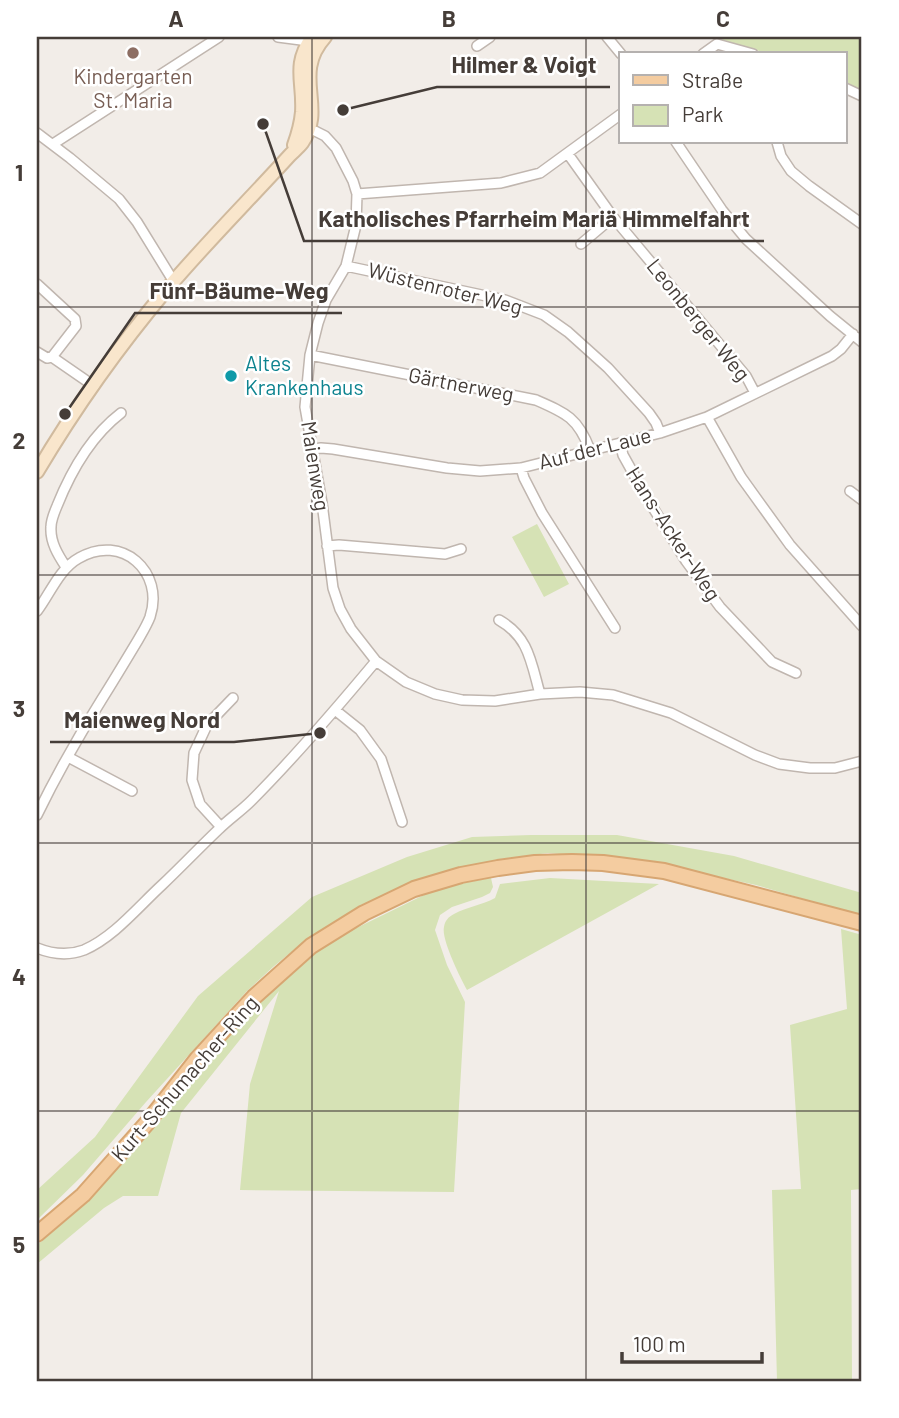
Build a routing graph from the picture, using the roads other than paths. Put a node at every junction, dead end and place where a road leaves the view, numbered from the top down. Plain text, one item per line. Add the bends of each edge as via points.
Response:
1 (219, 37) edge
2 (278, 37) edge
3 (490, 37) edge
4 (607, 37) edge
5 (316, 41) edge
6 (478, 46) dead end
7 (619, 52) edge
8 (706, 52) edge
9 (746, 52) edge
10 (846, 88) edge
11 (862, 96) edge
12 (619, 116) edge
13 (304, 128) junction
14 (37, 133) edge
15 (53, 144) junction
16 (677, 144) edge
17 (778, 144) edge
18 (568, 154) junction
19 (357, 194) junction
20 (613, 217) junction
21 (862, 224) edge
22 (581, 244) dead end
23 (346, 266) junction
24 (174, 282) junction
25 (37, 284) edge
26 (853, 334) junction
27 (862, 342) edge
28 (37, 352) edge
29 (310, 355) junction
30 (52, 357) junction
31 (94, 386) junction
32 (755, 393) junction
33 (121, 413) dead end
34 (707, 417) junction
35 (660, 433) junction
36 (620, 443) junction
37 (313, 449) junction
38 (590, 450) junction
39 (521, 468) junction
40 (37, 472) edge
41 (850, 491) dead end
42 (862, 500) edge
43 (327, 546) junction
44 (461, 549) dead end
45 (66, 567) junction
46 (37, 611) edge
47 (499, 620) dead end
48 (862, 626) edge
49 (615, 628) dead end
50 (376, 661) junction
51 (796, 673) dead end
52 (540, 694) junction
53 (233, 698) dead end
54 (335, 710) junction
55 (68, 757) junction
56 (862, 761) edge
57 (132, 791) dead end
58 (37, 815) edge
59 (402, 822) dead end
60 (221, 827) junction
61 (862, 923) edge
62 (37, 948) edge
63 (37, 1234) edge

1 - 15 street
2 - 5 street
3 - 6 street
4 - 7 street
5 - 13 street via 308,72 312,118
8 - 9 street via 717,44
10 - 11 street
12 - 18 street
13 - 19 street, Maienweg via 325,136 336,148
13 - 24 street via 302,144
14 - 15 street
15 - 24 street via 119,199
16 - 26 street via 746,239
17 - 21 street via 791,171
18 - 19 street via 540,173 518,180
18 - 20 street, Leonberger Weg
19 - 23 street, Maienweg via 356,225
20 - 22 street
20 - 32 street, Leonberger Weg via 746,376
23 - 29 street, Maienweg via 326,299
23 - 35 street, Wüstenroter Weg via 505,300 544,315 608,368 649,413
24 - 31 street
25 - 30 street via 75,320 76,326
26 - 27 street
26 - 32 street, Auf der Laue via 832,356
28 - 30 street
29 - 37 street, Maienweg via 305,407
29 - 38 street, Gärtnerweg via 536,400 576,422
30 - 31 street
31 - 40 street
32 - 34 street, Auf der Laue
33 - 45 street via 73,469 50,524 57,554
34 - 35 street, Auf der Laue
34 - 48 street via 741,477 790,545
35 - 36 street, Auf der Laue
36 - 38 street, Auf der Laue
36 - 51 street, Hans-Acker-Weg via 685,561 720,607 772,662
37 - 39 street, Auf der Laue via 447,468
37 - 43 street, Maienweg
38 - 39 street, Auf der Laue
39 - 49 street via 542,513
41 - 42 street
43 - 44 street via 445,554
43 - 50 street, Maienweg via 340,609
45 - 46 street
45 - 55 street via 97,550 125,553 144,570 153,597 149,620
47 - 52 street via 518,634 527,648
50 - 52 street, Maienweg via 406,682 462,700 495,701
50 - 54 street
52 - 56 street, Maienweg via 580,692 632,700 671,713 779,764 835,768
53 - 60 street via 207,725 194,753 195,792
54 - 59 street via 360,730 381,759
54 - 60 street
55 - 57 street
55 - 58 street
60 - 62 street via 126,920 97,942 71,953
61 - 63 main road, Kurt-Schumacher-Ring via 664,871 603,863 498,868 414,889 311,946 254,998 83,1195

